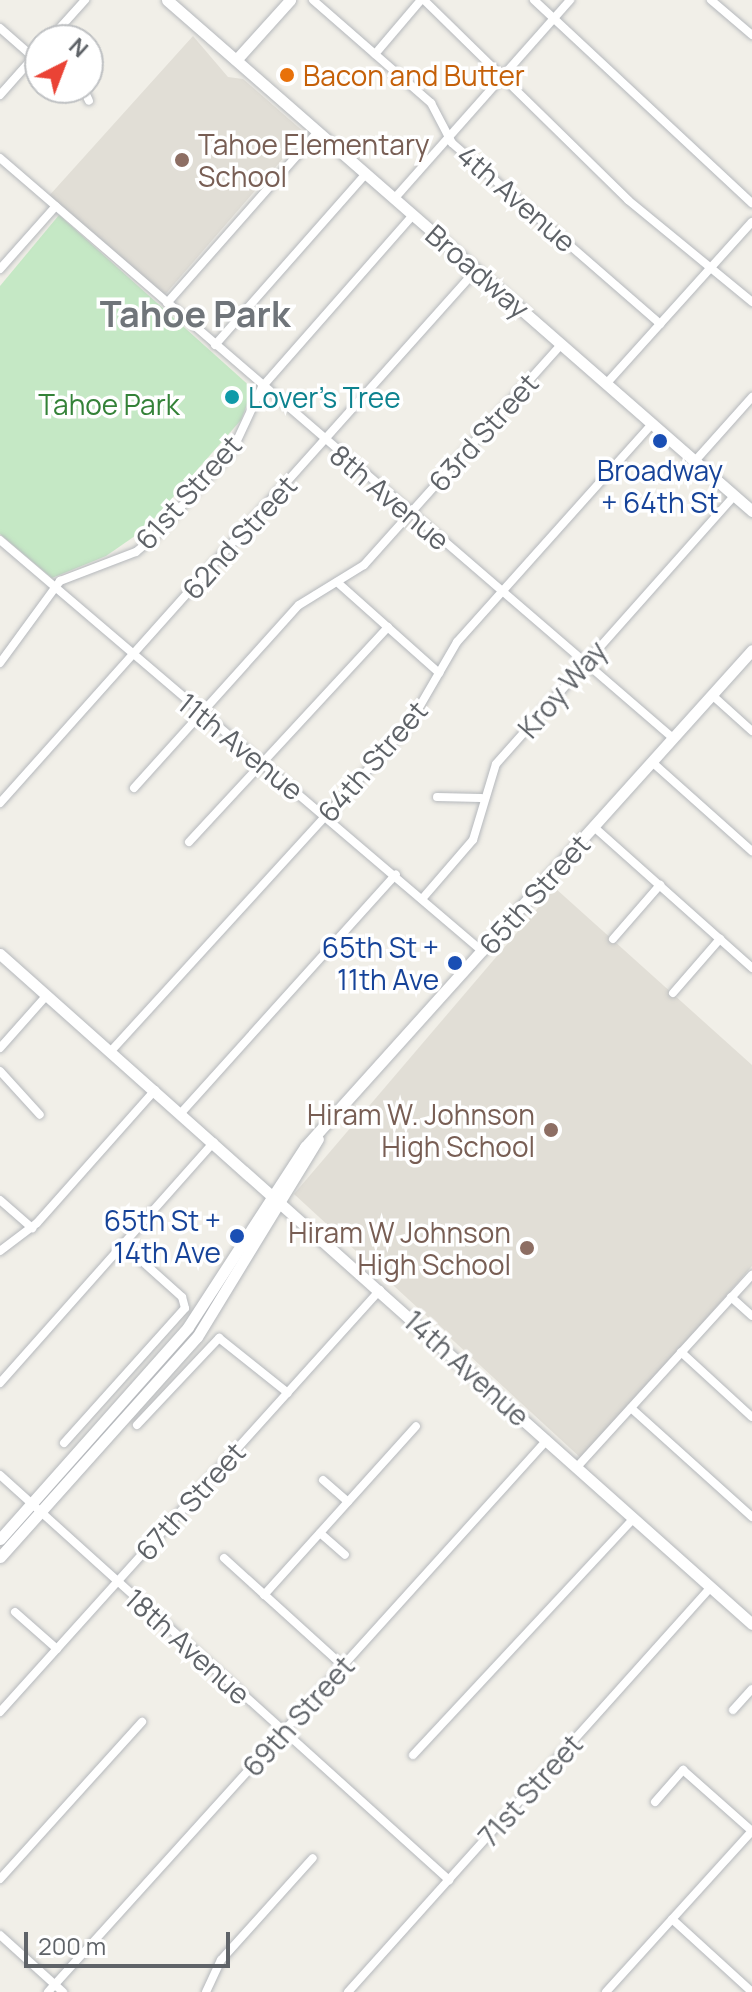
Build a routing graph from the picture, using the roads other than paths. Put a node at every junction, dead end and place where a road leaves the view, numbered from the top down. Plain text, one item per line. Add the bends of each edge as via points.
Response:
1 (85, 0) edge
2 (167, 0) edge
3 (290, 0) edge
4 (313, 0) edge
5 (423, 0) edge
6 (534, 0) edge
7 (570, 0) edge
8 (711, 0) edge
9 (552, 20) junction
10 (63, 24) edge
11 (0, 28) edge
12 (752, 35) edge
13 (24, 45) edge
14 (375, 54) junction
15 (236, 60) junction
16 (24, 68) edge
17 (500, 80) junction
18 (0, 95) edge
19 (318, 132) junction
20 (449, 135) junction
21 (0, 158) edge
22 (366, 174) junction
23 (394, 199) junction
24 (752, 203) edge
25 (56, 206) junction
26 (413, 215) junction
27 (752, 222) edge
28 (0, 269) edge
29 (710, 269) junction
30 (476, 270) junction
31 (752, 302) edge
32 (167, 303) junction
33 (660, 324) junction
34 (215, 345) junction
35 (561, 345) junction
36 (606, 384) junction
37 (262, 387) junction
38 (752, 397) edge
39 (652, 424) junction
40 (324, 442) junction
41 (695, 461) junction
42 (734, 496) junction
43 (752, 511) edge
44 (410, 513) junction
45 (0, 540) edge
46 (337, 582) junction
47 (54, 587) junction
48 (503, 590) junction
49 (388, 627) junction
50 (4, 647) edge
51 (752, 650) edge
52 (132, 656) junction
53 (585, 661) junction
54 (0, 663) edge
55 (439, 673) junction
56 (712, 695) junction
57 (203, 715) junction
58 (752, 731) edge
59 (673, 738) junction
60 (652, 762) junction
61 (264, 766) junction
62 (134, 788) dead end
63 (437, 797) dead end
64 (481, 798) junction
65 (0, 803) edge
66 (327, 815) junction
67 (594, 827) junction
68 (189, 842) dead end
69 (752, 851) edge
70 (396, 874) junction
71 (660, 885) junction
72 (422, 899) junction
73 (613, 939) dead end
74 (720, 939) junction
75 (483, 952) junction
76 (0, 954) edge
77 (752, 968) edge
78 (673, 993) dead end
79 (47, 995) junction
80 (0, 1048) edge
81 (111, 1051) junction
82 (0, 1071) edge
83 (155, 1090) junction
84 (181, 1113) junction
85 (40, 1115) dead end
86 (214, 1142) junction
87 (279, 1198) junction
88 (0, 1200) edge
89 (32, 1228) junction
90 (124, 1245) junction
91 (0, 1251) edge
92 (752, 1275) edge
93 (380, 1290) junction
94 (731, 1297) junction
95 (752, 1316) edge
96 (681, 1352) junction
97 (0, 1383) edge
98 (288, 1393) junction
99 (631, 1408) junction
100 (752, 1417) edge
101 (137, 1425) dead end
102 (416, 1426) dead end
103 (547, 1440) junction
104 (64, 1443) dead end
105 (577, 1467) junction
106 (0, 1475) edge
107 (323, 1480) dead end
108 (348, 1502) junction
109 (36, 1508) junction
110 (752, 1517) edge
111 (634, 1518) junction
112 (320, 1533) junction
113 (0, 1539) edge
114 (345, 1555) dead end
115 (0, 1557) edge
116 (224, 1558) dead end
117 (117, 1582) junction
118 (711, 1587) junction
119 (264, 1595) junction
120 (15, 1612) dead end
121 (752, 1624) edge
122 (57, 1649) junction
123 (343, 1666) junction
124 (752, 1689) edge
125 (733, 1710) dead end
126 (0, 1712) edge
127 (142, 1722) dead end
128 (284, 1731) junction
129 (413, 1755) dead end
130 (655, 1802) dead end
131 (752, 1831) edge
132 (313, 1858) dead end
133 (0, 1879) edge
134 (449, 1880) junction
135 (672, 1919) junction
136 (0, 1935) edge
137 (55, 1984) junction
138 (48, 1992) edge
139 (63, 1992) edge
140 (206, 1992) edge
141 (348, 1992) edge
142 (606, 1992) edge
143 (752, 1992) edge

1 - 10 street
2 - 15 main road, Broadway
3 - 15 main road
4 - 14 street, 4th Avenue
5 - 14 street
5 - 17 street via 480,50
6 - 9 street
7 - 9 street
8 - 12 street
9 - 17 street
9 - 24 street
11 - 13 street
14 - 20 street, 4th Avenue via 431,103
15 - 19 main road, Broadway
16 - 18 street
17 - 20 street
17 - 29 street
19 - 22 main road, Broadway
19 - 32 street
20 - 23 street
20 - 33 street, 4th Avenue
21 - 25 street, 8th Avenue
22 - 23 main road, Broadway
22 - 34 street
23 - 26 main road, Broadway
25 - 28 street
25 - 32 street, 8th Avenue
26 - 30 main road, Broadway
26 - 37 street, 61st Street
27 - 29 street
29 - 31 street
29 - 33 street
30 - 35 main road, Broadway
30 - 40 street, 62nd Street
32 - 34 street, 8th Avenue
33 - 36 street
34 - 37 street, 8th Avenue
35 - 36 main road, Broadway
35 - 44 street, 63rd Street
36 - 39 main road, Broadway
37 - 40 street, 8th Avenue
37 - 47 street, 61st Street via 233,449 149,542 80,568
38 - 41 street
39 - 41 main road, Broadway
39 - 48 street, 64th Street
40 - 44 street, 8th Avenue
40 - 52 street, 62nd Street
41 - 42 main road, Broadway
42 - 43 main road, Broadway
42 - 53 street, Kroy Way
44 - 46 street, 63rd Street
44 - 48 street, 8th Avenue
45 - 47 street, 11th Avenue
46 - 49 street
46 - 57 street, 63rd Street via 299,605
47 - 50 street, 61st Street
47 - 52 street, 11th Avenue
48 - 53 street, 8th Avenue
48 - 55 street, 64th Street
49 - 55 street
49 - 61 street
50 - 54 street, 61st Street
51 - 56 main road, 65th Street
52 - 57 street, 11th Avenue
52 - 65 street, 62nd Street
53 - 59 street, 8th Avenue
53 - 64 street, Kroy Way via 496,764
55 - 66 street, 64th Street via 416,714
56 - 58 street
56 - 59 main road, 65th Street
57 - 61 street, 11th Avenue
57 - 62 street, 63rd Street
59 - 60 main road, 65th Street
60 - 67 main road, 65th Street
60 - 69 street
61 - 66 street, 11th Avenue
61 - 68 street
63 - 64 street
64 - 72 street, Kroy Way via 473,840
66 - 70 street, 11th Avenue
66 - 81 street, 64th Street
67 - 71 street
67 - 75 main road, 65th Street
70 - 72 street, 11th Avenue
70 - 84 street
71 - 73 street
71 - 74 street
72 - 75 street, 11th Avenue
74 - 77 street
74 - 78 street
75 - 87 main road, 65th Street via 318,1139
76 - 79 main road, 14th Avenue
79 - 80 street
79 - 81 main road, 14th Avenue
81 - 83 main road, 14th Avenue
82 - 85 street
83 - 84 main road, 14th Avenue
83 - 89 street
84 - 86 main road, 14th Avenue
86 - 87 main road, 14th Avenue
86 - 90 street
87 - 93 main road, 14th Avenue
87 - 109 main road, 65th Street via 197,1337
88 - 89 street
89 - 91 street
90 - 97 street
90 - 104 street via 182,1297 185,1308
92 - 94 street
93 - 98 street, 67th Street
93 - 103 main road, 14th Avenue
94 - 95 street
94 - 96 street
96 - 99 street
96 - 100 street
98 - 101 street via 219,1338
98 - 117 street, 67th Street
99 - 105 street
99 - 110 street
102 - 108 street
103 - 105 main road, 14th Avenue
103 - 123 street, 69th Street
105 - 111 main road, 14th Avenue
106 - 109 street, 18th Avenue
107 - 108 street
108 - 112 street
109 - 113 main road
109 - 115 main road
109 - 117 street, 18th Avenue
111 - 118 main road, 14th Avenue
111 - 129 street
112 - 114 street
112 - 119 street
116 - 119 street
117 - 122 street, 67th Street
117 - 128 street, 18th Avenue
118 - 121 main road, 14th Avenue
118 - 134 street, 71st Street
119 - 123 street
120 - 122 street
122 - 126 street, 67th Street
123 - 128 street, 69th Street
124 - 125 street
127 - 133 street
128 - 134 street, 18th Avenue
128 - 137 street, 69th Street
130 - 131 street via 683,1770
131 - 135 street
132 - 140 street via 221,1960
134 - 141 street, 71st Street
135 - 142 street
135 - 143 street
136 - 137 street
137 - 138 street, 69th Street
137 - 139 street

